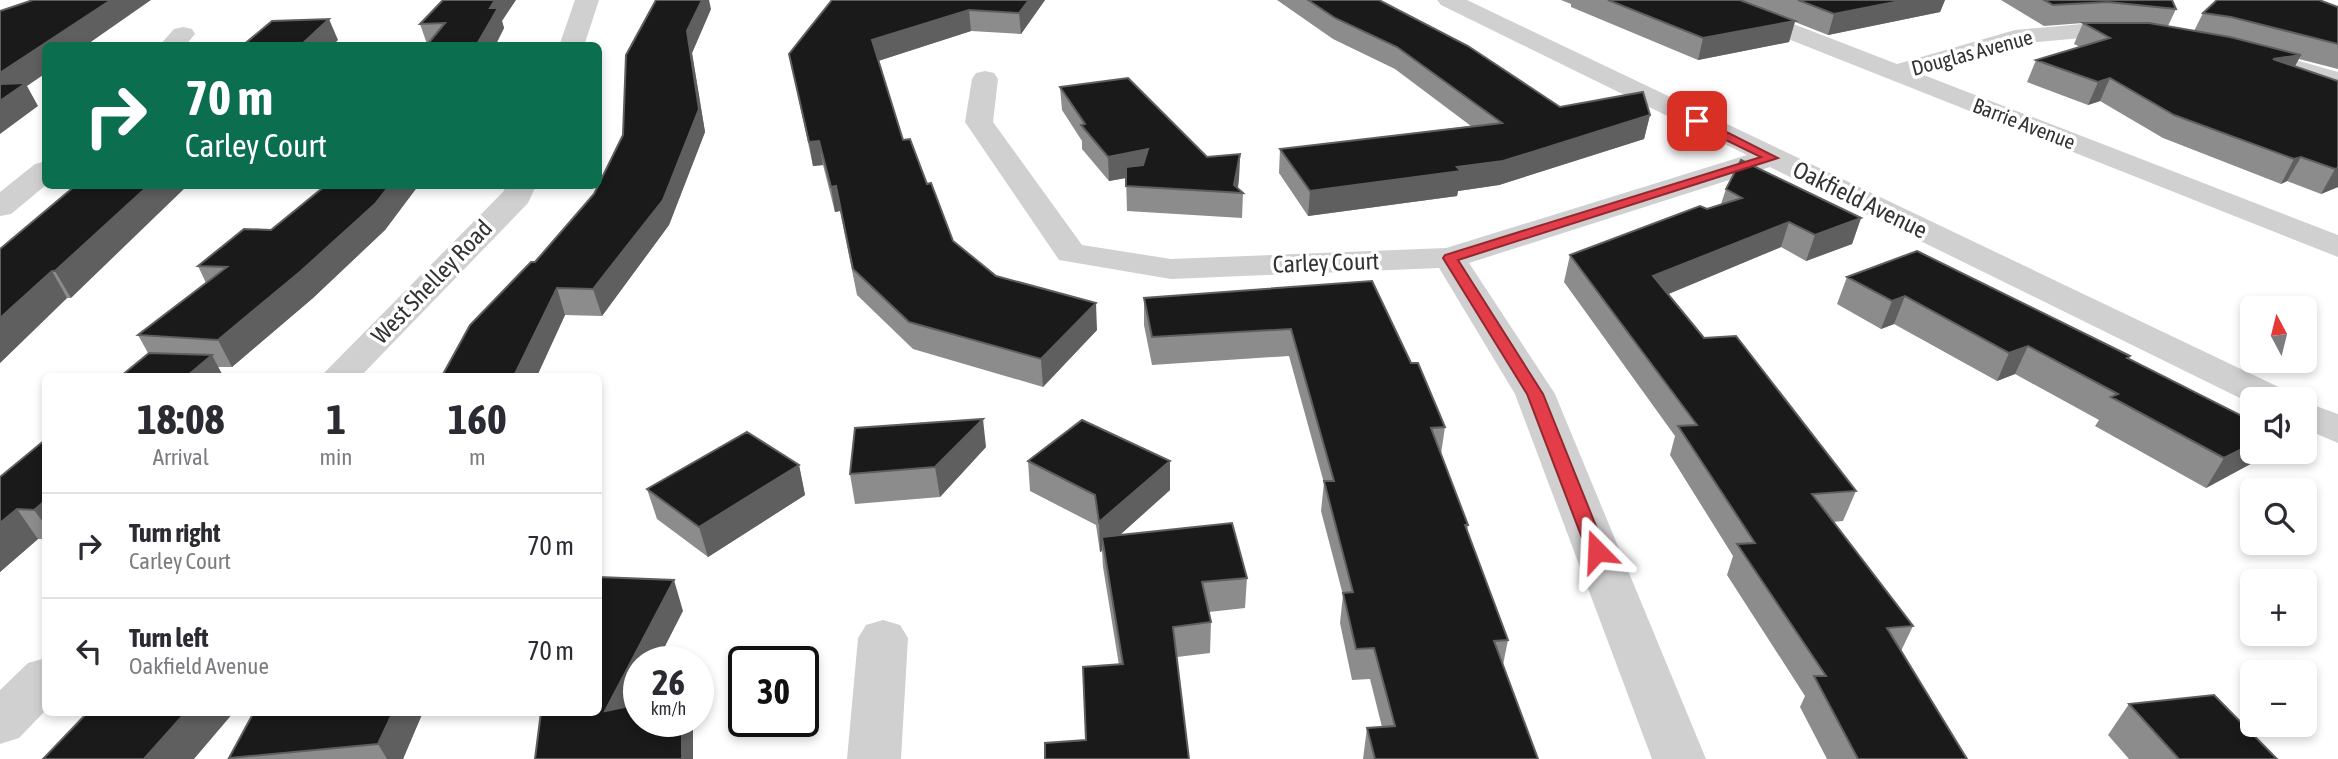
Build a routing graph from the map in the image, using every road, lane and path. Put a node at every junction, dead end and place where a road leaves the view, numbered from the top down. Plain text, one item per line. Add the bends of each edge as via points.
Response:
1 (587, 0) edge
2 (1449, 0) edge
3 (1710, 0) edge
4 (2150, 35) edge
5 (572, 42) edge
6 (2214, 48) edge
7 (1895, 73) junction
8 (985, 79) dead end
9 (2338, 80) edge
10 (1772, 158) junction
11 (42, 173) edge
12 (520, 189) edge
13 (0, 206) edge
14 (2338, 247) edge
15 (1450, 258) junction
16 (343, 373) edge
17 (2248, 387) edge
18 (2317, 420) edge
19 (2338, 430) edge
20 (883, 638) dead end
21 (42, 681) edge
22 (0, 723) edge
23 (874, 759) edge
24 (1679, 759) edge

1 - 5 street
2 - 10 street, Oakfield Avenue
3 - 7 street, Barrie Avenue
4 - 7 street, Douglas Avenue via 2082,31 2015,37
6 - 9 street via 2264,57
7 - 14 street, Barrie Avenue
8 - 15 street, Carley Court via 979,122 1071,253 1171,269
10 - 15 street, Carley Court
10 - 17 street, Oakfield Avenue
11 - 13 street
12 - 16 street, West Shelley Road
15 - 24 street via 1535,394
18 - 19 street
20 - 23 street
21 - 22 street

